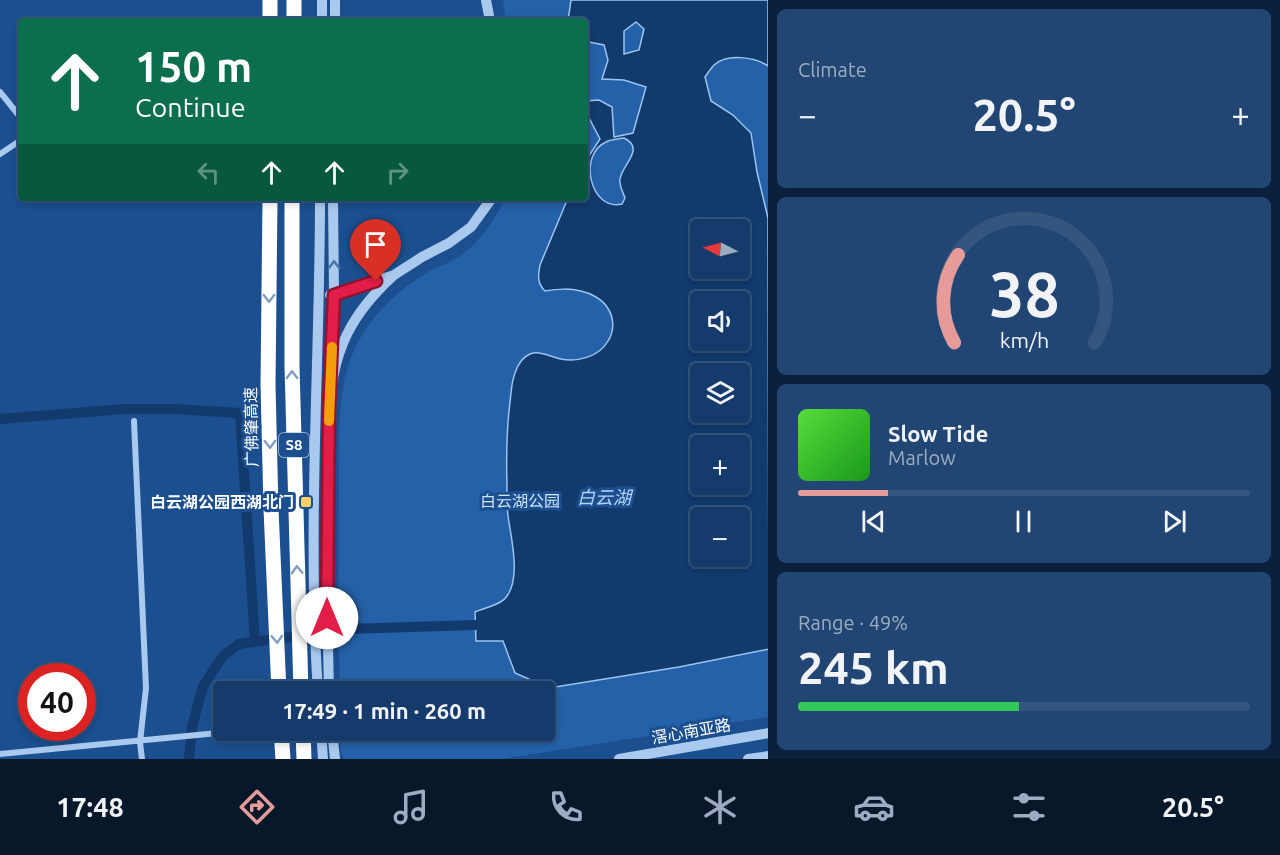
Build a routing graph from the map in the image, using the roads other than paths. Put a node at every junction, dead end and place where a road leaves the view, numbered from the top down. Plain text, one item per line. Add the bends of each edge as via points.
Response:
1 (270, 0) edge
2 (294, 0) edge
3 (322, 0) edge
4 (335, 0) edge
5 (486, 0) edge
6 (270, 18) edge
7 (294, 18) edge
8 (322, 18) edge
9 (335, 18) edge
10 (489, 18) edge
11 (0, 92) edge
12 (18, 114) edge
13 (18, 142) edge
14 (0, 154) edge
15 (270, 201) edge
16 (292, 201) edge
17 (320, 201) edge
18 (333, 201) edge
19 (490, 201) edge
20 (394, 275) junction
21 (320, 295) junction
22 (334, 295) junction
23 (329, 407) junction
24 (134, 421) dead end
25 (321, 601) junction
26 (322, 673) junction
27 (279, 681) edge
28 (301, 681) edge
29 (320, 681) edge
30 (325, 681) edge
31 (768, 733) edge
32 (213, 735) edge
33 (281, 741) edge
34 (303, 741) edge
35 (322, 741) edge
36 (333, 741) edge
37 (140, 742) junction
38 (0, 753) edge
39 (768, 756) edge
40 (141, 759) edge
41 (281, 759) edge
42 (304, 759) edge
43 (323, 759) edge
44 (334, 759) edge
45 (619, 759) edge
46 (748, 759) edge

1 - 6 highway
2 - 7 highway
3 - 8 street
4 - 9 street
5 - 10 street
11 - 12 street
13 - 14 street
15 -> 27 highway, 广佛肇高速 / S8 via 268,385
28 -> 16 highway, S8 via 291,343
17 - 21 street
22 -> 18 street
19 - 20 street via 460,236
20 - 22 street
20 - 23 street via 371,298 346,333 334,368
21 - 22 street
21 - 25 street via 313,501
22 - 23 street
23 - 25 street
24 - 37 street via 146,688
25 - 26 street
26 - 29 street
26 - 30 street
31 - 45 street, 滘心南亚路
32 - 37 street
33 - 41 highway
34 - 42 highway
35 - 43 street
36 - 44 street
37 - 38 street
37 - 40 street
39 - 46 street

